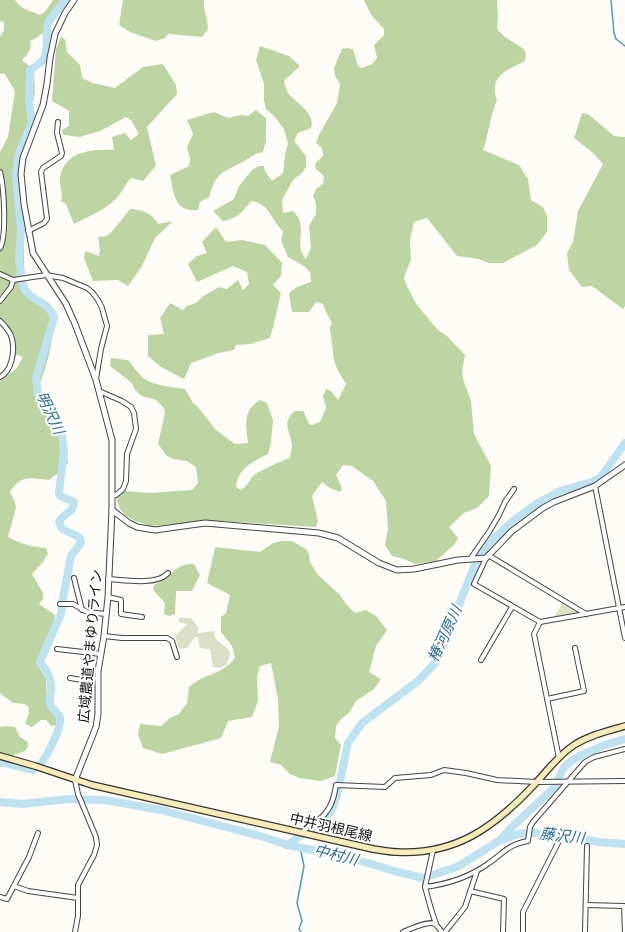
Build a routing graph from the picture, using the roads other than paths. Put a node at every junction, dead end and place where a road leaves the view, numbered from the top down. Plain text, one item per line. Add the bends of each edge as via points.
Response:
1 (74, 0) edge
2 (58, 122) dead end
3 (0, 172) edge
4 (28, 231) junction
5 (0, 248) edge
6 (0, 274) edge
7 (46, 275) junction
8 (13, 280) junction
9 (0, 301) edge
10 (0, 321) edge
11 (0, 377) edge
12 (96, 380) junction
13 (99, 391) junction
14 (625, 465) edge
15 (595, 486) junction
16 (514, 489) dead end
17 (112, 496) junction
18 (112, 510) junction
19 (487, 556) junction
20 (473, 558) junction
21 (168, 573) dead end
22 (74, 578) dead end
23 (108, 579) junction
24 (108, 598) junction
25 (60, 604) dead end
26 (512, 607) junction
27 (625, 607) edge
28 (619, 608) junction
29 (82, 610) junction
30 (106, 614) junction
31 (586, 614) junction
32 (142, 617) dead end
33 (540, 622) junction
34 (104, 636) junction
35 (625, 638) edge
36 (575, 648) dead end
37 (57, 649) dead end
38 (101, 654) junction
39 (177, 657) dead end
40 (481, 660) dead end
41 (70, 678) dead end
42 (98, 678) junction
43 (547, 699) junction
44 (625, 726) edge
45 (625, 749) edge
46 (0, 756) edge
47 (559, 758) junction
48 (75, 780) junction
49 (625, 781) edge
50 (537, 782) junction
51 (567, 782) junction
52 (38, 833) dead end
53 (302, 833) junction
54 (558, 843) dead end
55 (587, 846) dead end
56 (433, 850) junction
57 (477, 871) junction
58 (426, 885) junction
59 (14, 886) junction
60 (470, 891) junction
61 (0, 897) edge
62 (78, 898) junction
63 (586, 905) junction
64 (436, 924) junction
65 (76, 932) edge
66 (403, 932) edge
67 (442, 932) edge
68 (445, 932) edge
69 (503, 932) edge
70 (523, 932) edge
71 (585, 932) edge
72 (625, 932) edge

1 - 4 street, 広域農道やまゆりライン via 56,34 43,105 23,158 21,174
2 - 4 street via 57,133 62,156 42,168 41,172 47,219
3 - 5 street via 4,214 4,238
4 - 7 street, 広域農道やまゆりライン via 33,253
6 - 8 street
7 - 8 street
7 - 12 street, 広域農道やまゆりライン via 66,304
7 - 12 street via 64,278 80,285 92,292 98,300 107,326
8 - 9 street
10 - 11 street via 10,332 13,345 11,361 5,374
12 - 13 street, 広域農道やまゆりライン
13 - 17 street, 広域農道やまゆりライン via 112,440
13 - 17 street via 131,407 136,428 127,454 126,481 123,488
14 - 15 street
15 - 19 street via 543,508 512,531
15 - 28 street
16 - 20 street
17 - 18 street, 広域農道やまゆりライン
18 - 20 street via 137,527 155,530 205,523 327,534 345,541 384,566 397,570
18 - 23 street, 広域農道やまゆりライン
19 - 20 street
19 - 26 street via 474,584
19 - 31 street
21 - 23 street via 152,581
22 - 29 street
23 - 24 street, 広域農道やまゆりライン
24 - 30 street, 広域農道やまゆりライン
24 - 32 street via 120,600 122,614
25 - 29 street via 73,604
26 - 33 street
26 - 40 street
27 - 28 street
28 - 31 street
28 - 35 street
29 - 30 street
30 - 34 street, 広域農道やまゆりライン
31 - 33 street
33 - 43 street via 534,634
34 - 38 street, 広域農道やまゆりライン
34 - 39 street via 168,638 172,641
36 - 43 street via 584,692
37 - 38 street
38 - 42 street, 広域農道やまゆりライン
41 - 42 street
42 - 48 street, 広域農道やまゆりライン via 96,727
43 - 47 street
44 - 47 main road, 中井羽根尾線 via 589,737 572,746
45 - 51 street via 585,762
46 - 48 main road, 中井羽根尾線
47 - 50 main road, 中井羽根尾線
48 - 53 main road, 中井羽根尾線
48 - 62 street via 97,845 78,886
49 - 51 street
50 - 51 street
50 - 53 street via 497,780 444,770 431,775 395,778 385,788 336,785 327,812
50 - 56 main road, 中井羽根尾線 via 512,809 492,825 461,842
51 - 57 street via 530,827 528,841 508,847
52 - 59 street
53 - 56 main road, 中井羽根尾線 via 373,849 397,852
54 - 70 street via 523,912
55 - 63 street
56 - 58 street
57 - 58 street via 444,884
57 - 60 street
58 - 64 street via 430,909
59 - 61 street via 7,900
59 - 62 street via 28,891
60 - 68 street via 465,907
60 - 69 street via 504,899
62 - 65 street
63 - 71 street
63 - 72 street via 624,906
64 - 66 street via 427,923
64 - 67 street

